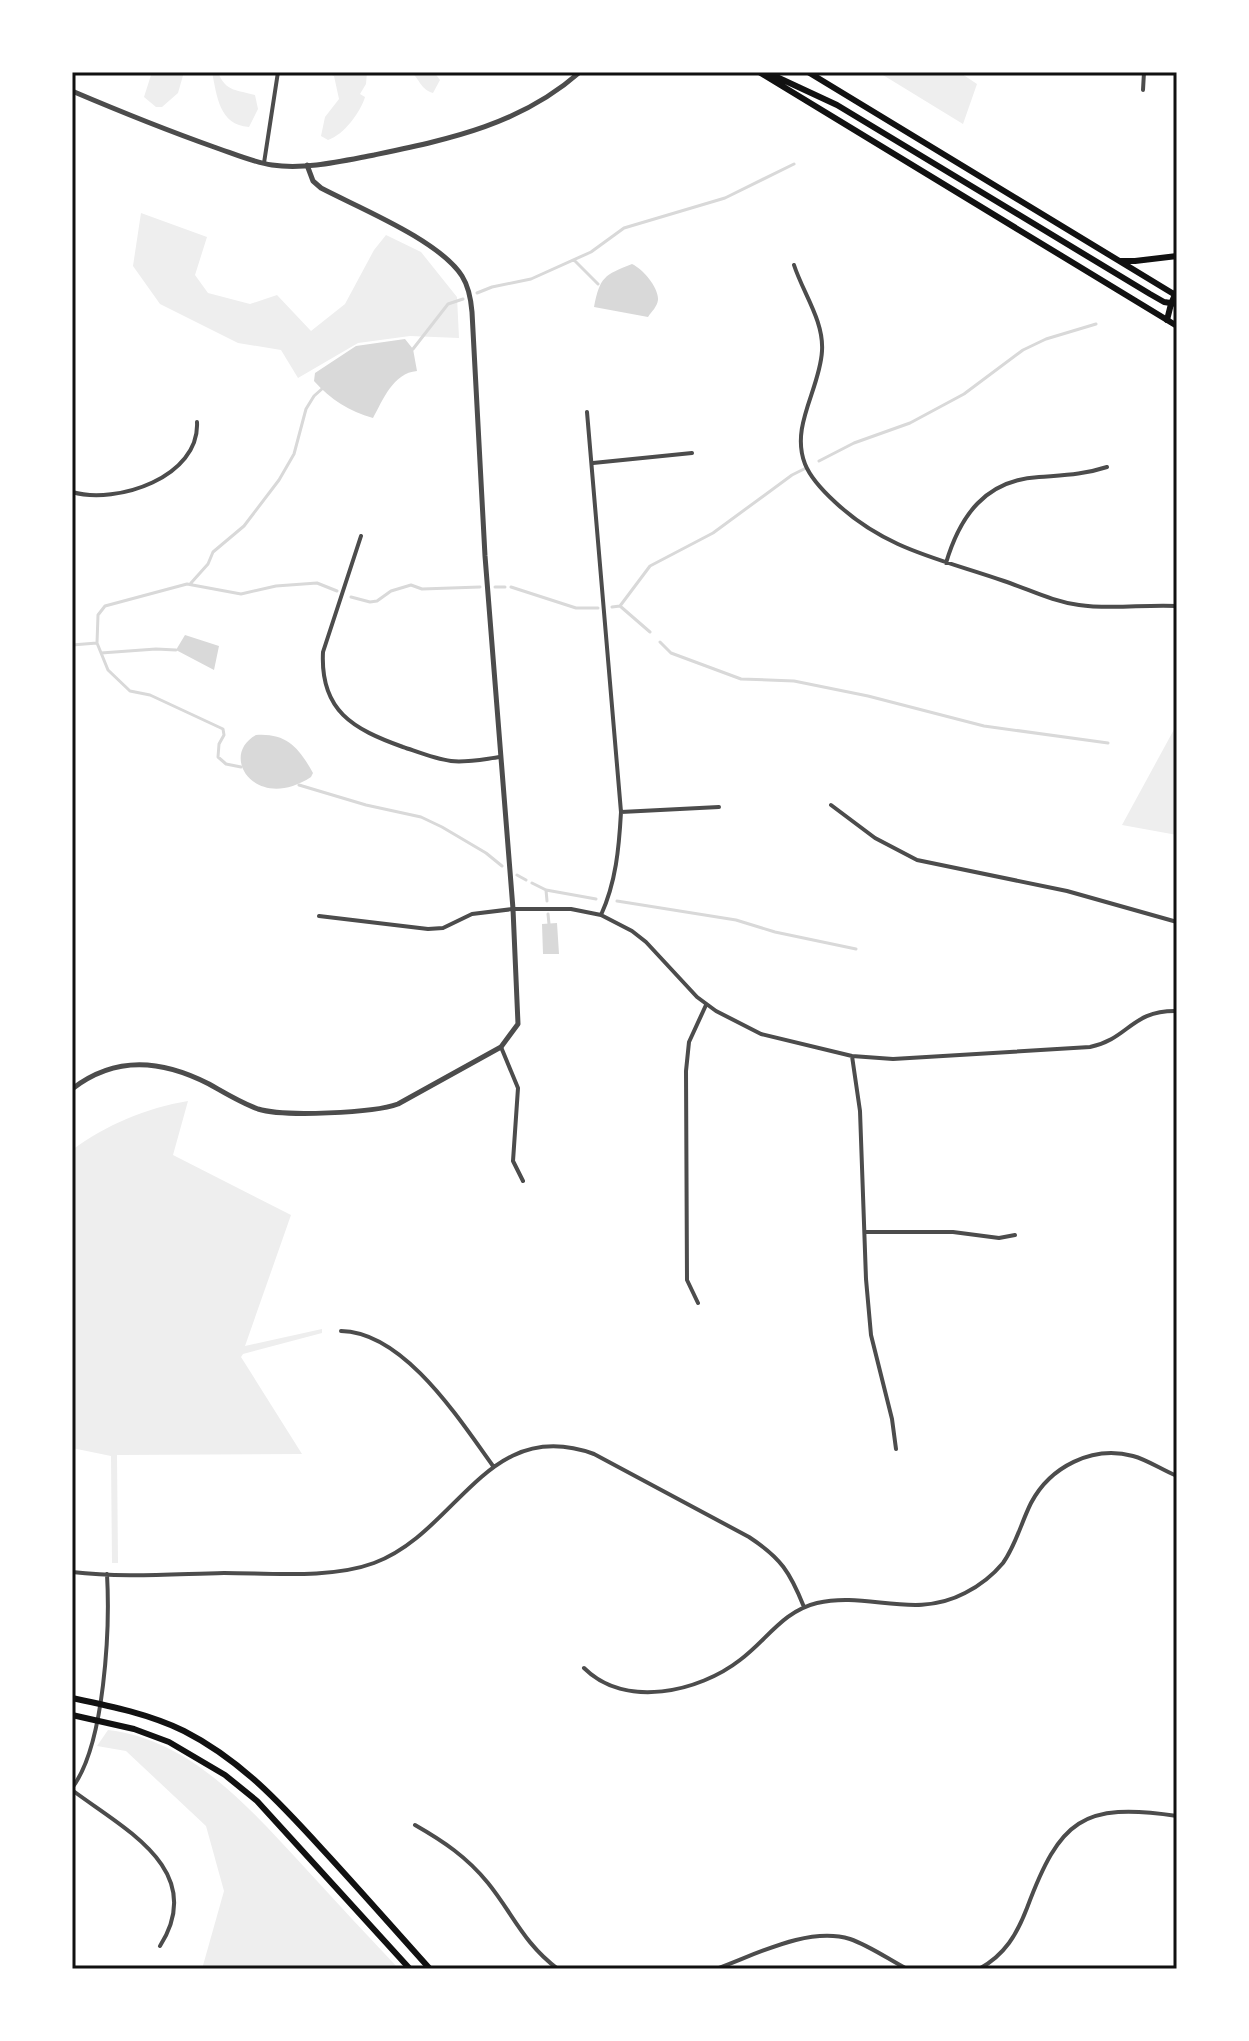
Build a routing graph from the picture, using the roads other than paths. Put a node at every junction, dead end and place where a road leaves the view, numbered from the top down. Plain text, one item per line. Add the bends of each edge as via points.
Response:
1 (278, 72) edge
2 (580, 72) edge
3 (759, 72) edge
4 (766, 72) edge
5 (808, 72) edge
6 (1144, 72) edge
7 (1143, 90) dead end
8 (72, 91) edge
9 (264, 163) junction
10 (307, 165) junction
11 (1177, 256) edge
12 (1117, 260) junction
13 (794, 265) dead end
14 (1176, 293) edge
15 (1174, 304) edge
16 (1167, 320) junction
17 (1177, 326) edge
18 (587, 412) dead end
19 (197, 422) dead end
20 (692, 453) dead end
21 (593, 463) junction
22 (1107, 467) dead end
23 (72, 492) edge
24 (361, 536) dead end
25 (946, 563) junction
26 (1177, 606) edge
27 (500, 757) junction
28 (831, 805) dead end
29 (719, 807) dead end
30 (621, 812) junction
31 (513, 909) junction
32 (601, 915) junction
33 (319, 916) dead end
34 (1177, 922) edge
35 (706, 1005) junction
36 (1177, 1011) edge
37 (501, 1047) junction
38 (852, 1056) junction
39 (72, 1089) edge
40 (523, 1181) dead end
41 (865, 1232) junction
42 (1015, 1235) dead end
43 (698, 1303) dead end
44 (341, 1331) dead end
45 (896, 1449) dead end
46 (493, 1466) junction
47 (1177, 1476) edge
48 (72, 1572) edge
49 (107, 1574) junction
50 (804, 1607) junction
51 (584, 1668) dead end
52 (72, 1698) edge
53 (99, 1704) junction
54 (72, 1715) edge
55 (96, 1720) junction
56 (72, 1789) edge
57 (1177, 1816) edge
58 (415, 1825) dead end
59 (160, 1946) dead end
60 (410, 1969) edge
61 (430, 1969) edge
62 (558, 1969) edge
63 (716, 1969) edge
64 (907, 1969) edge
65 (979, 1969) edge

1 - 9 street
2 - 10 street via 536,105 489,127 428,144
3 - 16 main road
4 - 15 main road via 837,105
5 - 12 main road
6 - 7 street
8 - 9 street
9 - 10 street
10 - 27 street via 316,184 411,235 449,262 467,286
11 - 12 main road
12 - 14 main road
13 - 25 street via 820,329 822,350 800,430 804,463 819,487 854,520 888,541
14 - 15 main road
15 - 16 main road
16 - 17 main road
18 - 21 street
19 - 23 street via 198,437 188,454 150,484 102,496
20 - 21 street
21 - 30 street
22 - 25 street via 1000,487 963,521
24 - 27 street via 323,652 331,700 354,726 414,751 450,761
25 - 26 street via 1043,598 1082,606
27 - 31 street
28 - 34 street via 875,838 917,860 1067,891
29 - 30 street
30 - 32 street via 619,857
31 - 32 street via 561,908
31 - 33 street via 476,912 443,928 428,929
31 - 37 street via 518,1024
32 - 35 street via 646,942
35 - 38 street via 761,1034
35 - 43 street via 689,1042 686,1071 687,1280
36 - 38 street via 1140,1017 1115,1038 1090,1047 893,1059
37 - 39 street via 398,1104 364,1112 261,1110 186,1073 155,1064 110,1068
37 - 40 street via 518,1088 513,1161
38 - 41 street
41 - 42 street
41 - 45 street via 871,1335
44 - 46 street via 369,1336 409,1364
46 - 49 street via 418,1537 363,1566 335,1572
46 - 50 street via 539,1446 594,1454 768,1549 787,1568
47 - 50 street via 1131,1456 1086,1457 1064,1467 1039,1489 1003,1563 956,1598 928,1605 840,1600
48 - 49 street
49 - 53 street via 107,1646
50 - 51 street via 740,1660 690,1686 624,1690
52 - 53 main road
53 - 55 street
53 - 61 main road via 170,1725 240,1766 283,1806
54 - 55 main road
55 - 56 street
55 - 60 main road via 169,1742 225,1775 257,1801
56 - 59 street via 155,1854 168,1872 175,1910
57 - 65 street via 1125,1810 1087,1819 1067,1831 1041,1870 1012,1940
58 - 62 street via 476,1869 523,1936
63 - 64 street via 807,1938 834,1937 854,1941

